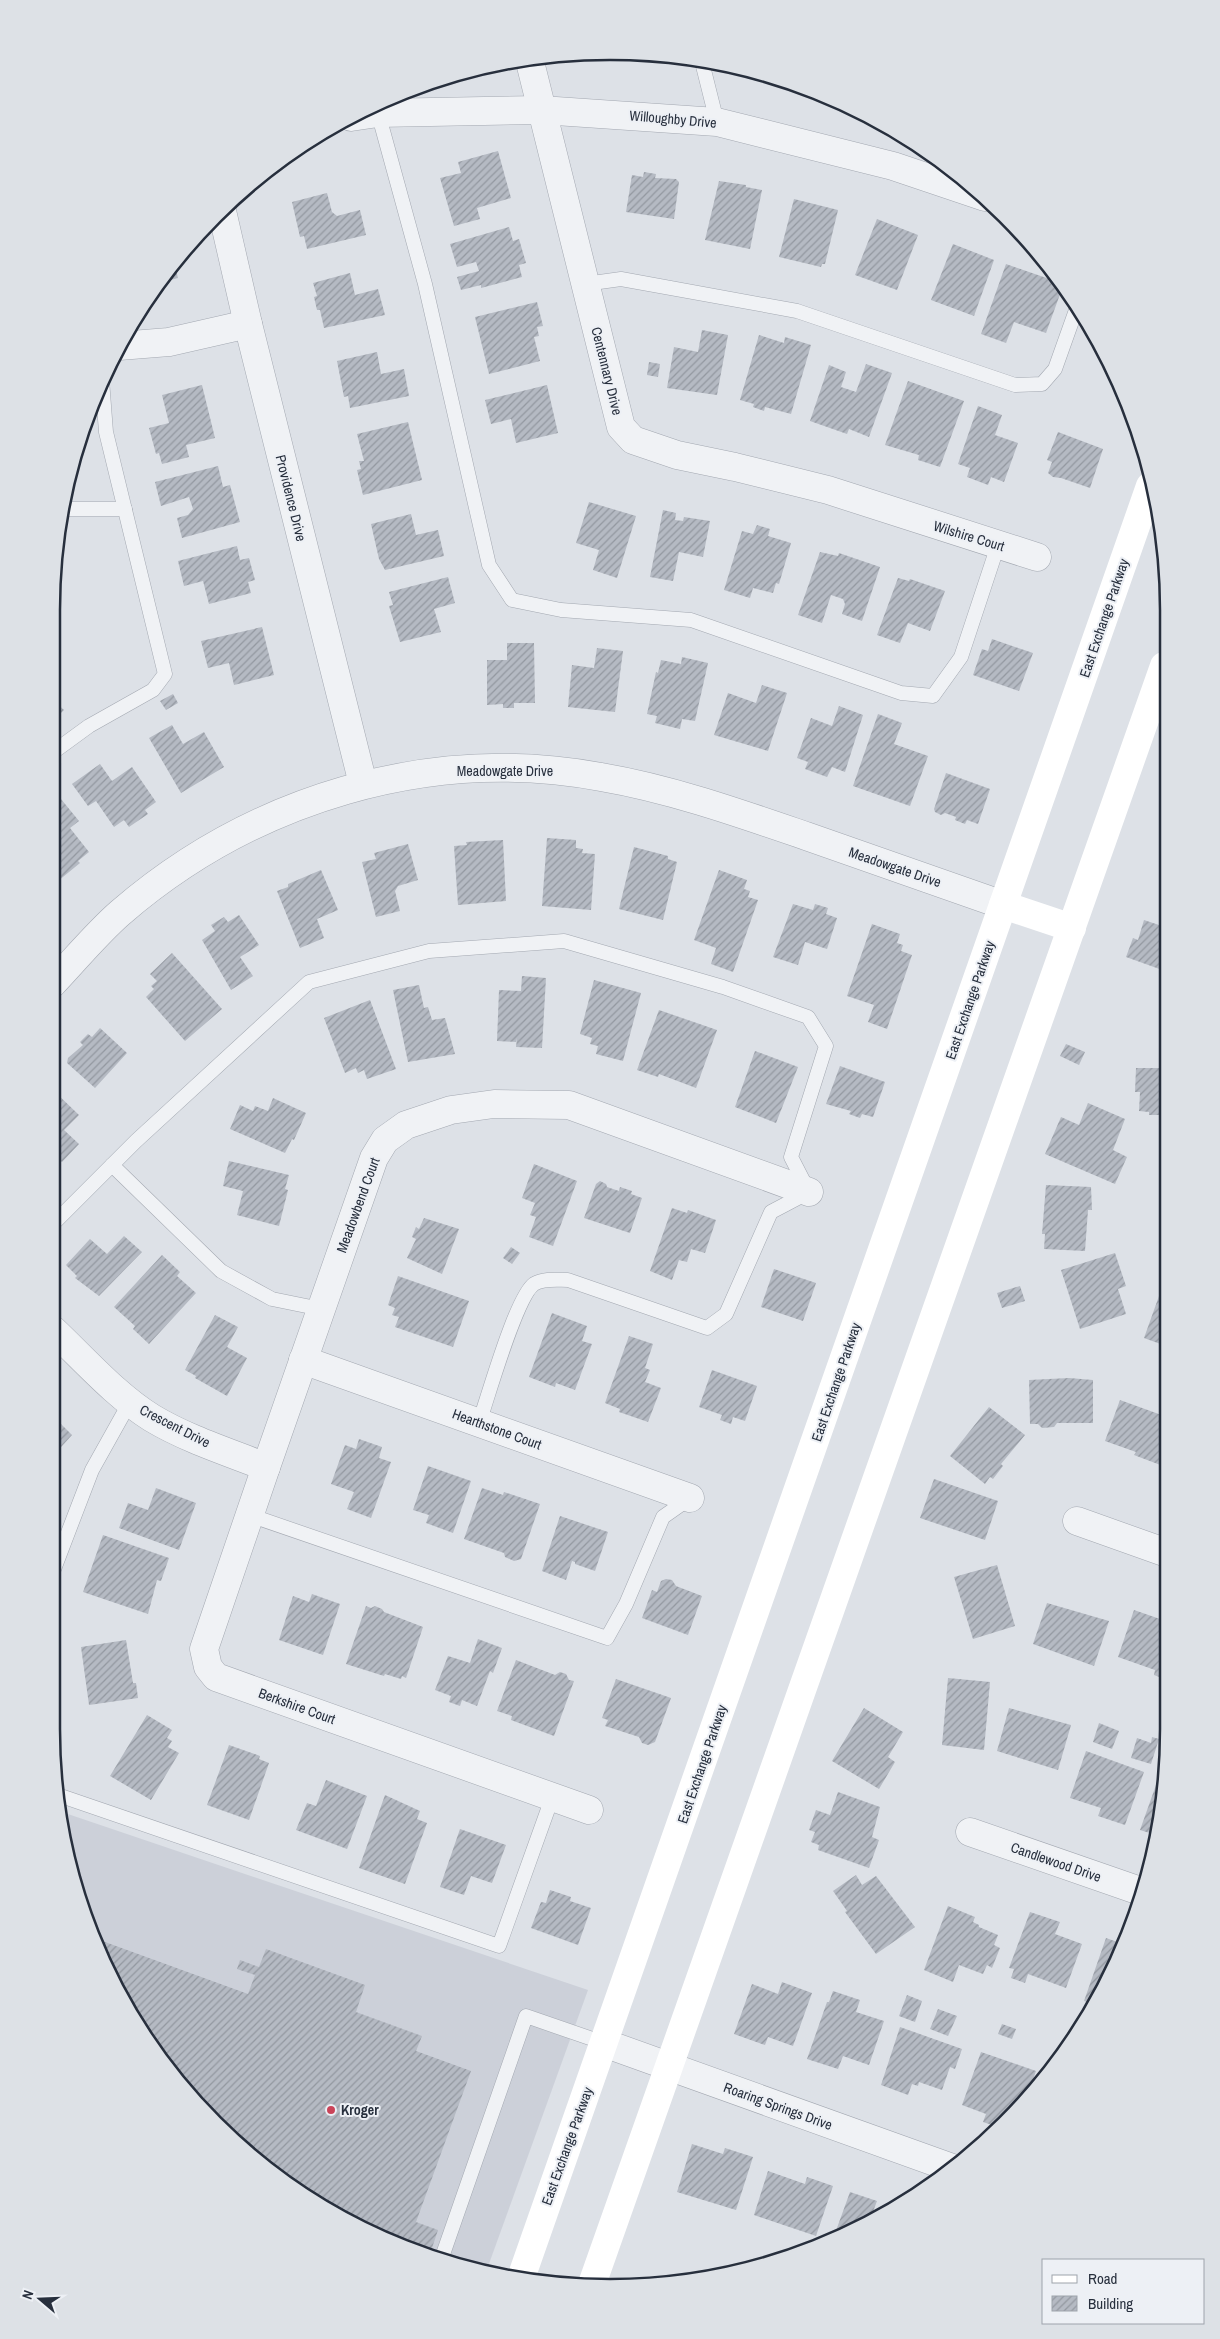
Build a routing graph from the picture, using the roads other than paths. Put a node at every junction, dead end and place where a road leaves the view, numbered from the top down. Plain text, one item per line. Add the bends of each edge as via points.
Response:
1 (530, 66) edge
2 (704, 69) edge
3 (384, 109) edge
4 (542, 110) junction
5 (378, 112) edge
6 (717, 122) junction
7 (966, 191) edge
8 (224, 218) edge
9 (585, 284) junction
10 (1074, 315) edge
11 (248, 324) junction
12 (129, 345) edge
13 (103, 397) edge
14 (1147, 494) edge
15 (70, 509) edge
16 (125, 509) junction
17 (900, 514) joint
18 (998, 545) junction
19 (1037, 557) dead end
20 (1160, 677) edge
21 (60, 747) edge
22 (363, 784) junction
23 (1003, 905) junction
24 (1072, 928) junction
25 (60, 976) edge
26 (112, 1165) junction
27 (808, 1192) junction
28 (60, 1217) edge
29 (321, 1309) junction
30 (60, 1336) edge
31 (303, 1360) junction
32 (130, 1402) junction
33 (479, 1423) junction
34 (266, 1467) junction
35 (690, 1498) joint
36 (249, 1515) junction
37 (1077, 1521) dead end
38 (60, 1542) edge
39 (1160, 1551) edge
40 (65, 1797) edge
41 (552, 1798) junction
42 (589, 1810) dead end
43 (970, 1832) dead end
44 (1136, 1889) edge
45 (604, 2043) junction
46 (668, 2067) junction
47 (945, 2165) edge
48 (443, 2253) edge
49 (523, 2271) edge
50 (594, 2279) edge

1 - 4 street, Centennary Drive
2 - 6 lane
3 - 4 street, Willoughby Drive
4 - 6 street, Willoughby Drive
4 - 9 street, Centennary Drive
5 - 18 lane via 425,284 489,565 512,600 561,610 691,620 901,693 933,696 961,657
6 - 7 street, Willoughby Drive via 893,166
8 - 11 street, Providence Drive
9 - 10 lane via 621,279 797,311 1016,385 1042,384 1055,369
9 - 17 street, Centennary Drive via 621,427 633,440 677,455 828,490
11 - 12 street via 169,342
11 - 22 street, Providence Drive
13 - 16 lane via 106,432
14 - 23 main road, East Exchange Parkway
15 - 16 lane
16 - 21 lane via 165,674 153,690 89,726
17 - 18 street, Wilshire Court
18 - 19 street, Wilshire Court
20 - 24 main road
22 - 23 street, Meadowgate Drive via 422,773 482,767 601,776 725,808
22 - 25 street, Meadowgate Drive via 296,805 233,834 174,871 119,914
23 - 24 main road
23 - 45 main road, East Exchange Parkway
24 - 46 main road
26 - 27 lane via 308,982 429,950 564,941 723,987 808,1017 826,1046 791,1157
26 - 28 lane
26 - 29 lane via 221,1271 272,1299
27 - 29 street, Meadowbend Court via 570,1105 504,1104 451,1110 406,1125 385,1140 374,1158
27 - 33 lane via 771,1212 726,1314 708,1328 568,1280 553,1279 534,1284 520,1304
29 - 31 street, Meadowbend Court
30 - 32 street, Crescent Drive
31 - 33 street, Hearthstone Court
31 - 34 street, Meadowbend Court
32 - 34 street, Crescent Drive via 153,1419
32 - 38 lane via 92,1470
33 - 35 street, Hearthstone Court
34 - 36 street, Berkshire Court
35 - 36 lane via 663,1517 626,1604 607,1638
36 - 41 street, Berkshire Court via 204,1649 208,1667 216,1676
37 - 39 street
40 - 41 lane via 499,1946
41 - 42 street, Berkshire Court
43 - 44 street, Candlewood Drive
45 - 46 street, Roaring Springs Drive
45 - 48 lane via 526,2016
45 - 49 main road, East Exchange Parkway
46 - 47 street, Roaring Springs Drive
46 - 50 main road

